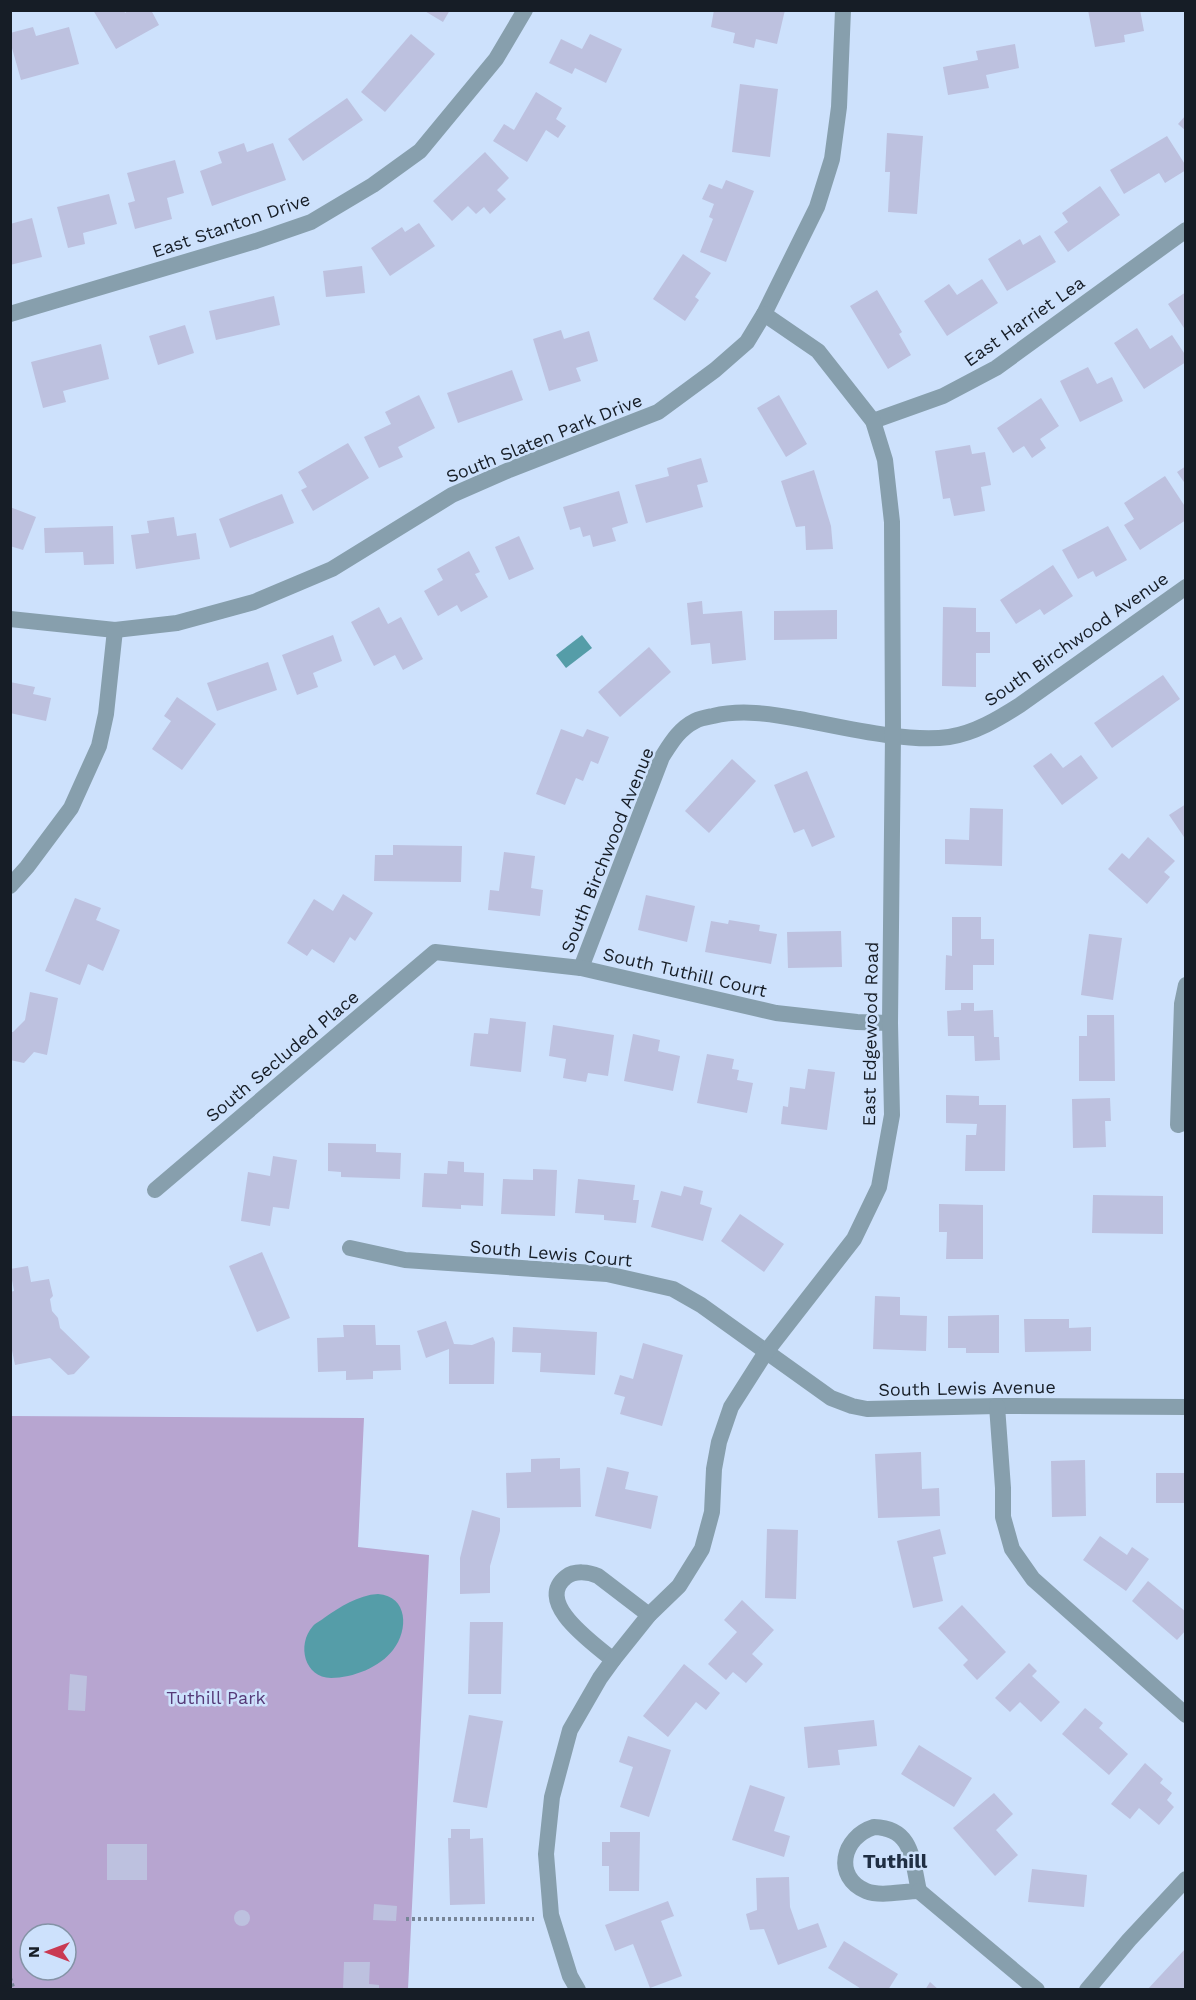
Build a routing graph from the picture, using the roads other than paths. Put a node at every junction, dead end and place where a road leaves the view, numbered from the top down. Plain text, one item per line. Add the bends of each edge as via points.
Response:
1 (525, 10) edge
2 (843, 10) edge
3 (1185, 230) edge
4 (10, 314) edge
5 (764, 314) junction
6 (873, 421) junction
7 (1185, 587) edge
8 (10, 619) edge
9 (115, 630) junction
10 (893, 735) junction
11 (10, 886) edge
12 (435, 952) joint
13 (581, 968) junction
14 (1185, 985) edge
15 (890, 1023) junction
16 (1185, 1122) edge
17 (155, 1190) dead end
18 (350, 1248) dead end
19 (766, 1352) junction
20 (997, 1406) junction
21 (1185, 1407) edge
22 (649, 1615) junction
23 (613, 1660) junction
24 (1185, 1715) edge
25 (1185, 1879) edge
26 (919, 1891) junction
27 (578, 1989) edge
28 (1037, 1989) edge
29 (1087, 1989) edge

1 - 4 street, East Stanton Drive via 495,59 420,151 311,222
2 - 5 street, South Slaten Park Drive via 839,107 832,159 817,207
3 - 6 street, East Harriet Lea via 996,368 944,396
5 - 6 street, East Edgewood Road via 818,351
5 - 9 street, South Slaten Park Drive via 747,342 658,412 452,495 332,569 254,602 177,623
6 - 10 street, East Edgewood Road via 885,460 892,522
7 - 10 street, South Birchwood Avenue via 995,721 948,737
8 - 9 street, South Slaten Park Drive
9 - 11 street via 99,746 71,808
10 - 13 street, South Birchwood Avenue via 765,713 730,712 696,720 676,735 662,758
10 - 15 street, East Edgewood Road
12 - 13 street, South Tuthill Court
12 - 17 street, South Secluded Place
13 - 15 street, South Tuthill Court via 776,1013
14 - 16 street via 1178,1125
15 - 19 street, East Edgewood Road via 892,1115 879,1186 854,1239
18 - 19 street, South Lewis Court via 405,1260 607,1274 640,1280 673,1289
19 - 20 street, South Lewis Avenue via 831,1398 852,1406
19 - 22 street, East Edgewood Road via 731,1407 719,1442 712,1512 702,1549 679,1586
20 - 21 street, South Lewis Avenue
20 - 24 street via 1003,1518 1019,1562 1033,1579
22 - 23 street, East Edgewood Road
22 - 23 street via 598,1576 580,1572 566,1577 557,1596 560,1610
23 - 27 street, East Edgewood Road via 570,1730 552,1797 546,1854 552,1918 570,1976
25 - 29 street
26 - 26 street via 877,1893 857,1886 846,1868 848,1847 854,1837 874,1827 895,1831 909,1848
26 - 28 street

